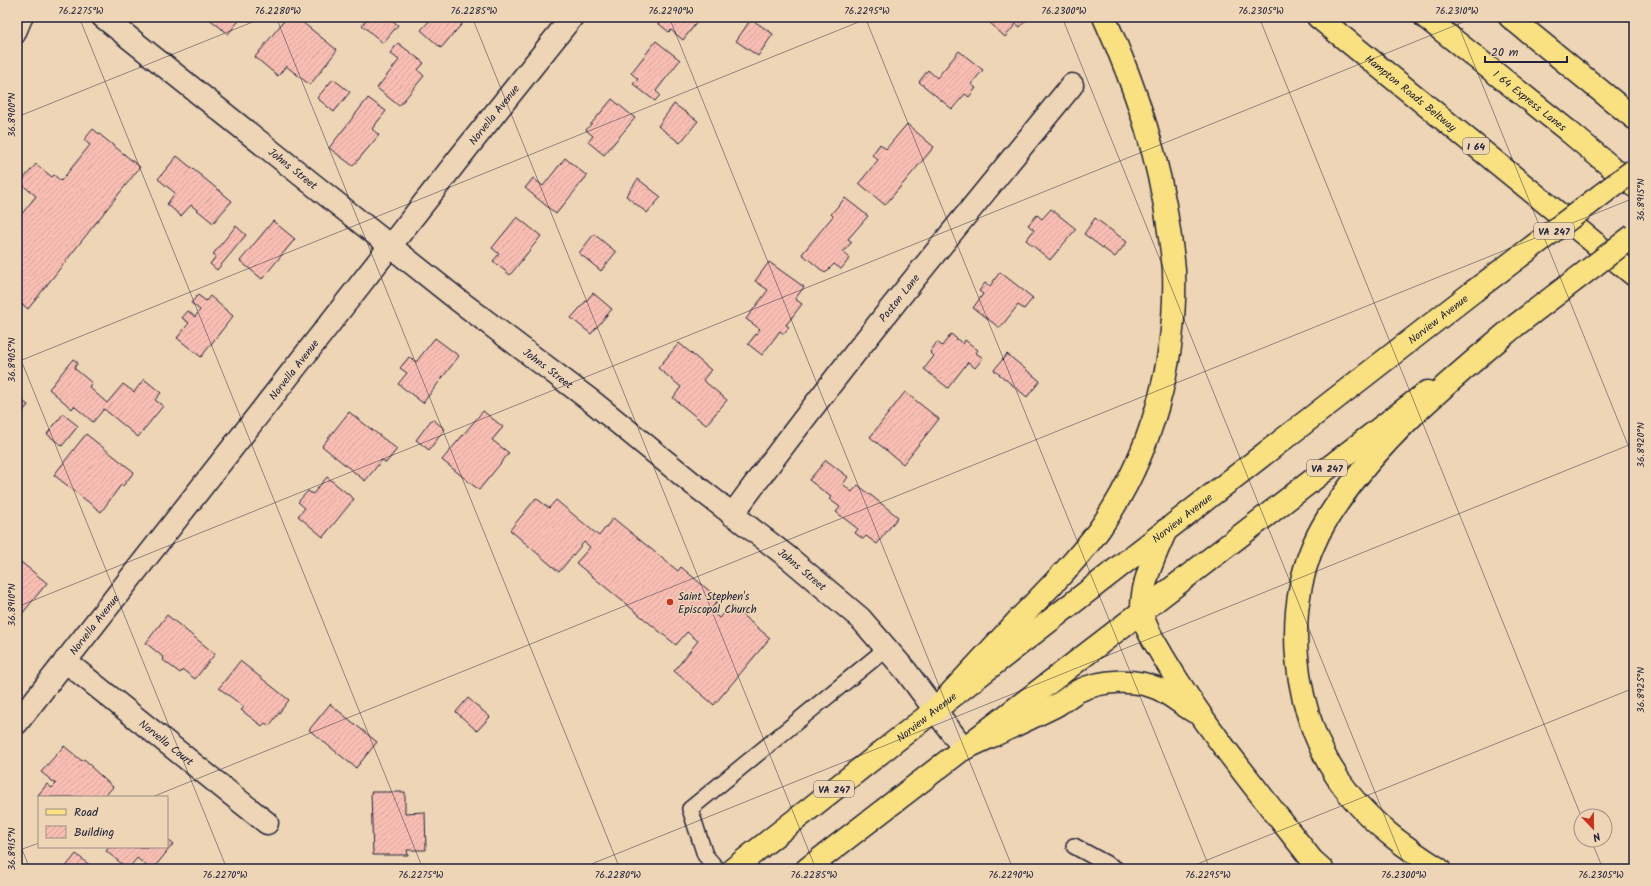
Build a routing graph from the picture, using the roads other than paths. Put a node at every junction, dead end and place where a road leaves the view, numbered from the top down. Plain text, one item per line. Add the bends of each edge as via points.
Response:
1 (25, 17) edge
2 (103, 17) edge
3 (572, 17) edge
4 (1104, 17) edge
5 (1318, 17) edge
6 (1425, 17) edge
7 (1510, 17) edge
8 (17, 36) edge
9 (1072, 85) dead end
10 (1634, 118) edge
11 (1634, 170) edge
12 (1634, 186) edge
13 (1634, 235) edge
14 (391, 246) junction
15 (1634, 275) edge
16 (1515, 326) junction
17 (732, 515) junction
18 (1166, 530) junction
19 (1142, 612) junction
20 (887, 648) junction
21 (65, 661) junction
22 (934, 710) junction
23 (1201, 716) junction
24 (17, 723) edge
25 (964, 750) junction
26 (267, 823) dead end
27 (1074, 846) dead end
28 (717, 869) edge
29 (733, 869) edge
30 (807, 869) edge
31 (1116, 869) edge
32 (1322, 869) edge
33 (1439, 869) edge

1 - 8 lane
2 - 14 street, Johns Street
3 - 14 street, Norvella Avenue
4 - 22 main road via 1148,132 1165,202 1174,268 1174,316 1168,364 1157,407 1139,459 1099,529 1056,583
5 - 15 main road, Hampton Roads Beltway / I 64
6 - 12 main road, I 64 Express Lanes
7 - 10 main road
9 - 17 street, Poston Lane via 791,435
11 - 18 main road, Norview Avenue / VA 247, bridge
13 - 16 main road, VA 247, bridge
14 - 17 street, Johns Street via 594,403
14 - 21 street, Norvella Avenue
16 - 19 main road, VA 247
16 - 33 main road via 1429,399 1394,434 1351,485 1327,520 1313,548 1301,585 1296,649 1300,682 1311,722 1328,760 1350,795 1377,825
17 - 20 street, Johns Street via 789,558 860,618
18 - 19 main road via 1153,559 1144,592
18 - 22 main road, Norview Avenue / VA 247
19 - 23 main road via 1150,633
19 - 25 main road, VA 247
20 - 22 street, Johns Street
20 - 28 lane via 690,808 706,855
21 - 24 street, Norvella Avenue
21 - 26 street, Norvella Court
22 - 25 street, Johns Street
22 - 29 main road, Norview Avenue / VA 247
23 - 25 main road via 1159,689 1142,684 1108,682 1076,692 1060,704
23 - 32 main road via 1312,860
25 - 30 main road, VA 247
27 - 31 lane

